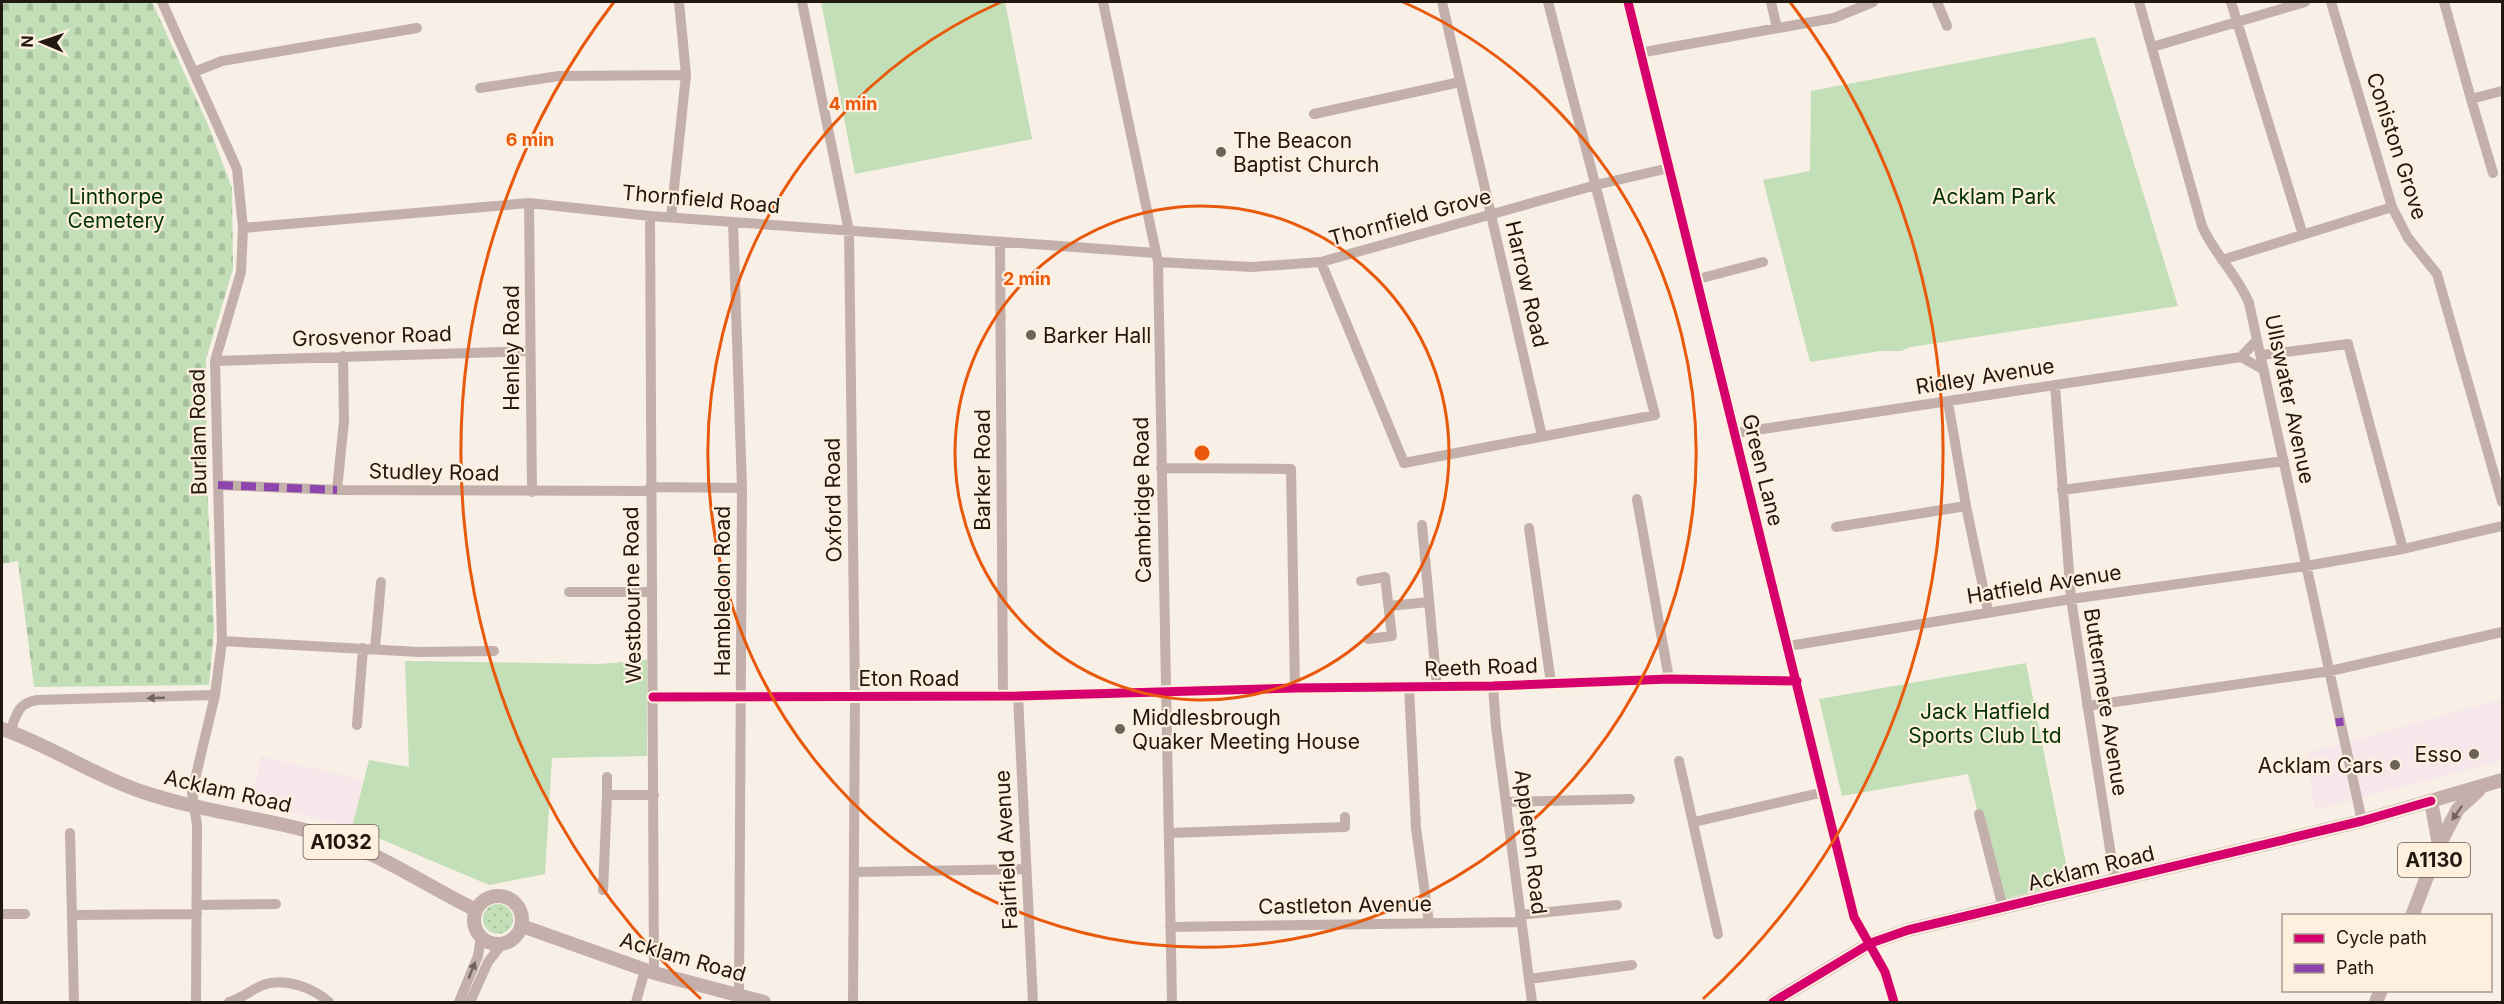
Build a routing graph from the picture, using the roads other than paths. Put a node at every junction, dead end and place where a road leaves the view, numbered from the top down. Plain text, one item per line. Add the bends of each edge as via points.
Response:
1 (162, 2) edge
2 (679, 2) edge
3 (802, 2) edge
4 (1103, 2) edge
5 (1442, 2) edge
6 (1548, 2) edge
7 (1628, 2) edge
8 (1771, 2) edge
9 (1873, 2) edge
10 (1937, 2) edge
11 (2139, 2) edge
12 (2231, 2) edge
13 (2305, 2) edge
14 (2331, 2) edge
15 (2444, 2) edge
16 (2238, 23) junction
17 (1947, 26) dead end
18 (417, 28) dead end
19 (1777, 28) junction
20 (2152, 47) junction
21 (1639, 53) junction
22 (194, 72) junction
23 (686, 75) junction
24 (1460, 81) junction
25 (480, 88) dead end
26 (2502, 91) edge
27 (2471, 99) junction
28 (1314, 114) dead end
29 (1668, 168) junction
30 (2493, 173) dead end
31 (1596, 185) junction
32 (529, 203) junction
33 (2392, 207) junction
34 (1491, 215) junction
35 (650, 216) junction
36 (671, 217) junction
37 (734, 222) junction
38 (243, 228) junction
39 (849, 231) junction
40 (2303, 235) junction
41 (1000, 244) junction
42 (1157, 258) junction
43 (2222, 260) junction
44 (1321, 262) junction
45 (1763, 262) dead end
46 (1698, 279) junction
47 (2258, 340) junction
48 (530, 351) junction
49 (2262, 355) junction
50 (343, 356) junction
51 (2241, 357) junction
52 (215, 361) junction
53 (2264, 370) junction
54 (2055, 385) junction
55 (1948, 402) junction
56 (1736, 433) junction
57 (1542, 436) junction
58 (2284, 461) junction
59 (1161, 468) junction
60 (218, 485) junction
61 (741, 488) junction
62 (650, 489) junction
63 (337, 490) junction
64 (2062, 490) junction
65 (532, 492) junction
66 (1637, 499) dead end
67 (2502, 502) edge
68 (1966, 506) junction
69 (1422, 525) dead end
70 (2502, 526) edge
71 (1836, 527) dead end
72 (1529, 528) dead end
73 (2403, 549) junction
74 (2306, 567) junction
75 (1361, 581) dead end
76 (381, 582) dead end
77 (569, 592) dead end
78 (650, 592) junction
79 (2071, 598) junction
80 (1429, 602) junction
81 (1389, 606) junction
82 (1988, 611) junction
83 (2502, 632) edge
84 (1368, 639) dead end
85 (222, 641) junction
86 (1789, 646) junction
87 (363, 648) junction
88 (375, 648) junction
89 (494, 651) dead end
90 (2330, 671) junction
91 (1669, 679) junction
92 (1797, 681) junction
93 (1551, 683) junction
94 (1493, 686) junction
95 (1409, 687) junction
96 (1437, 687) junction
97 (1295, 688) junction
98 (1165, 691) junction
99 (214, 695) junction
100 (741, 696) junction
101 (855, 696) junction
102 (1003, 696) junction
103 (1018, 696) junction
104 (653, 697) junction
105 (2086, 706) junction
106 (357, 725) dead end
107 (6, 730) edge
108 (1679, 761) dead end
109 (607, 777) dead end
110 (2502, 780) edge
111 (2483, 786) junction
112 (1824, 792) junction
113 (607, 795) junction
114 (654, 795) junction
115 (1630, 799) dead end
116 (2431, 801) junction
117 (1506, 802) junction
118 (194, 807) junction
119 (1978, 814) dead end
120 (1345, 817) dead end
121 (2362, 821) junction
122 (1694, 822) junction
123 (70, 832) dead end
124 (1169, 834) junction
125 (2439, 845) junction
126 (1026, 869) junction
127 (854, 872) junction
128 (2115, 881) junction
129 (603, 890) dead end
130 (276, 904) dead end
131 (1617, 905) dead end
132 (2003, 908) junction
133 (197, 909) junction
134 (476, 910) junction
135 (2, 914) edge
136 (25, 914) dead end
137 (2412, 914) edge
138 (72, 915) junction
139 (1520, 918) junction
140 (1429, 923) junction
141 (522, 926) junction
142 (1170, 927) junction
143 (1718, 934) dead end
144 (481, 937) junction
145 (1871, 943) junction
146 (502, 944) junction
147 (1632, 965) dead end
148 (649, 972) junction
149 (1529, 979) junction
150 (739, 996) junction
151 (74, 1002) edge
152 (196, 1002) edge
153 (229, 1002) edge
154 (329, 1002) edge
155 (459, 1002) edge
156 (470, 1002) edge
157 (636, 1002) edge
158 (764, 1002) edge
159 (853, 1002) edge
160 (1033, 1002) edge
161 (1172, 1002) edge
162 (1532, 1002) edge
163 (1773, 1002) edge
164 (1894, 1002) edge

1 - 22 street, Burlam Road
2 - 23 street
3 - 39 street, Oxford Road
4 - 42 street, Cambridge Road
5 - 24 street, Harrow Road
6 - 31 street
7 - 21 street, Green Lane
8 - 19 street
9 - 19 street via 1834,18
10 - 17 street
11 - 20 street, Ullswater Avenue
12 - 16 street
13 - 16 street
14 - 33 street, Coniston Grove
15 - 27 street
16 - 20 street
16 - 40 street
18 - 22 street via 222,61
19 - 21 street
20 - 43 street, Ullswater Avenue via 2202,226
21 - 29 street, Green Lane
22 - 38 street, Burlam Road via 237,169
23 - 25 street via 559,76
23 - 36 street
24 - 28 street
24 - 34 street, Harrow Road
26 - 27 street
27 - 30 street
29 - 31 street, Thornfield Grove
29 - 46 street, Green Lane
31 - 34 street, Thornfield Grove
31 - 57 street via 1655,415
32 - 35 street, Thornfield Road
32 - 38 street, Thornfield Road
32 - 48 street, Henley Road
33 - 40 street
33 - 67 street, Coniston Grove via 2408,238 2437,274
34 - 44 street, Thornfield Grove
34 - 57 street, Harrow Road
35 - 36 street, Thornfield Road
35 - 62 street, Westbourne Road
36 - 37 street, Thornfield Road
37 - 39 street, Thornfield Road
37 - 61 street, Hambledon Road
38 - 52 street, Burlam Road via 242,272
39 - 41 street, Thornfield Road
39 - 101 street, Oxford Road
40 - 43 street
41 - 42 street, Thornfield Road
41 - 102 street, Barker Road
42 - 44 street, Thornfield Grove via 1252,267
42 - 59 street, Cambridge Road
43 - 47 street, Ullswater Avenue via 2242,287
44 - 57 street via 1404,463
45 - 46 street
46 - 56 street, Green Lane
47 - 49 street, Ullswater Avenue
47 - 51 street
48 - 50 street, Grosvenor Road
48 - 65 street, Henley Road
49 - 53 street, Ullswater Avenue
49 - 73 street via 2348,344
50 - 52 street, Grosvenor Road
50 - 63 street via 344,421
51 - 53 street
51 - 54 street, Ridley Avenue
52 - 60 street, Burlam Road
53 - 58 street, Ullswater Avenue
54 - 55 street, Ridley Avenue
54 - 64 street, Buttermere Avenue
55 - 56 street, Ridley Avenue
55 - 68 street
56 - 86 street, Green Lane
58 - 64 street
58 - 74 street, Ullswater Avenue
59 - 97 street via 1291,470
59 - 98 street, Cambridge Road
60 - 63 street, Studley Road
60 - 85 street, Burlam Road
61 - 62 street, Studley Road
61 - 100 street, Hambledon Road
62 - 65 street, Studley Road
62 - 78 street, Westbourne Road
63 - 65 street, Studley Road
64 - 79 street, Buttermere Avenue
66 - 91 street
68 - 71 street
68 - 82 street
69 - 80 street
70 - 73 street, Hatfield Avenue
72 - 93 street
73 - 74 street, Hatfield Avenue
74 - 79 street, Hatfield Avenue
74 - 90 street, Ullswater Avenue
75 - 81 street via 1385,577
76 - 88 street
77 - 78 street
78 - 104 street, Westbourne Road
79 - 82 street, Hatfield Avenue
79 - 105 street, Buttermere Avenue
80 - 81 street
80 - 96 street
81 - 84 street via 1392,636
82 - 86 street, Hatfield Avenue
83 - 90 street
85 - 87 street
85 - 99 street, Burlam Road
86 - 92 street, Green Lane
87 - 88 street
87 - 106 street
88 - 89 street
90 - 105 street
90 - 121 street, Ullswater Avenue
91 - 92 street, Reeth Road
91 - 93 street, Reeth Road
92 - 112 street, Green Lane
93 - 94 street, Reeth Road
94 - 96 street, Reeth Road
94 - 117 street, Appleton Road
95 - 96 street, Reeth Road
95 - 97 street, Reeth Road
95 - 140 street via 1416,828
97 - 98 street, Reeth Road
98 - 103 street, Eton Road
98 - 124 street, Cambridge Road
99 -> 107 street via 25,702
99 - 118 street, Burlam Road via 192,792
100 - 101 street, Eton Road
100 - 104 street, Eton Road
100 - 150 street, Hambledon Road
101 - 102 street, Eton Road
101 - 127 street, Oxford Road
102 - 103 street, Eton Road
103 - 126 street, Fairfield Avenue
104 - 114 street, Westbourne Road
105 - 128 street, Buttermere Avenue
107 - 118 main road, Acklam Road / A1032 via 123,785
108 - 122 street
109 - 113 street
110 - 111 main road, Acklam Road
111 - 116 main road, Acklam Road
111 -> 125 main road via 2458,808
112 - 122 street
112 - 145 street, Green Lane via 1854,917
113 - 114 street
113 - 129 street
114 - 148 street, Westbourne Road
115 - 117 street
116 - 121 main road, Acklam Road
116 - 125 main road, A1130
117 - 139 street, Appleton Road
118 - 133 street, Burlam Road
118 - 134 main road, Acklam Road / A1032 via 324,835 363,850
119 - 132 street
120 - 124 street via 1345,827
121 - 128 main road, Acklam Road
122 - 143 street
123 - 138 street
124 - 142 street, Cambridge Road
125 - 137 main road, A1130
126 - 127 street
126 - 160 street, Fairfield Avenue
127 - 159 street, Oxford Road
128 - 132 main road, Acklam Road
130 - 133 street
131 - 139 street, Castleton Avenue
132 - 145 main road, Acklam Road via 1908,930
133 - 138 street
133 - 152 street, Burlam Road
134 - 141 main road via 487,898 510,898 521,910
134 - 144 main road via 475,924
135 - 136 street
138 - 151 street
139 - 140 street, Castleton Avenue
139 - 149 street, Appleton Road
140 - 142 street, Castleton Avenue
141 - 146 main road via 514,938
141 - 148 main road, Acklam Road
142 - 161 street, Cambridge Road
144 - 146 main road
155 -> 144 street via 478,956
145 - 163 main road, Acklam Road
145 - 164 street, Green Lane
146 - 156 street via 488,962
147 - 149 street
148 - 150 main road, Acklam Road
148 - 157 street, Westbourne Road
149 - 162 street, Appleton Road
150 - 158 main road, Acklam Road
153 - 154 street via 265,984 291,984 316,991

